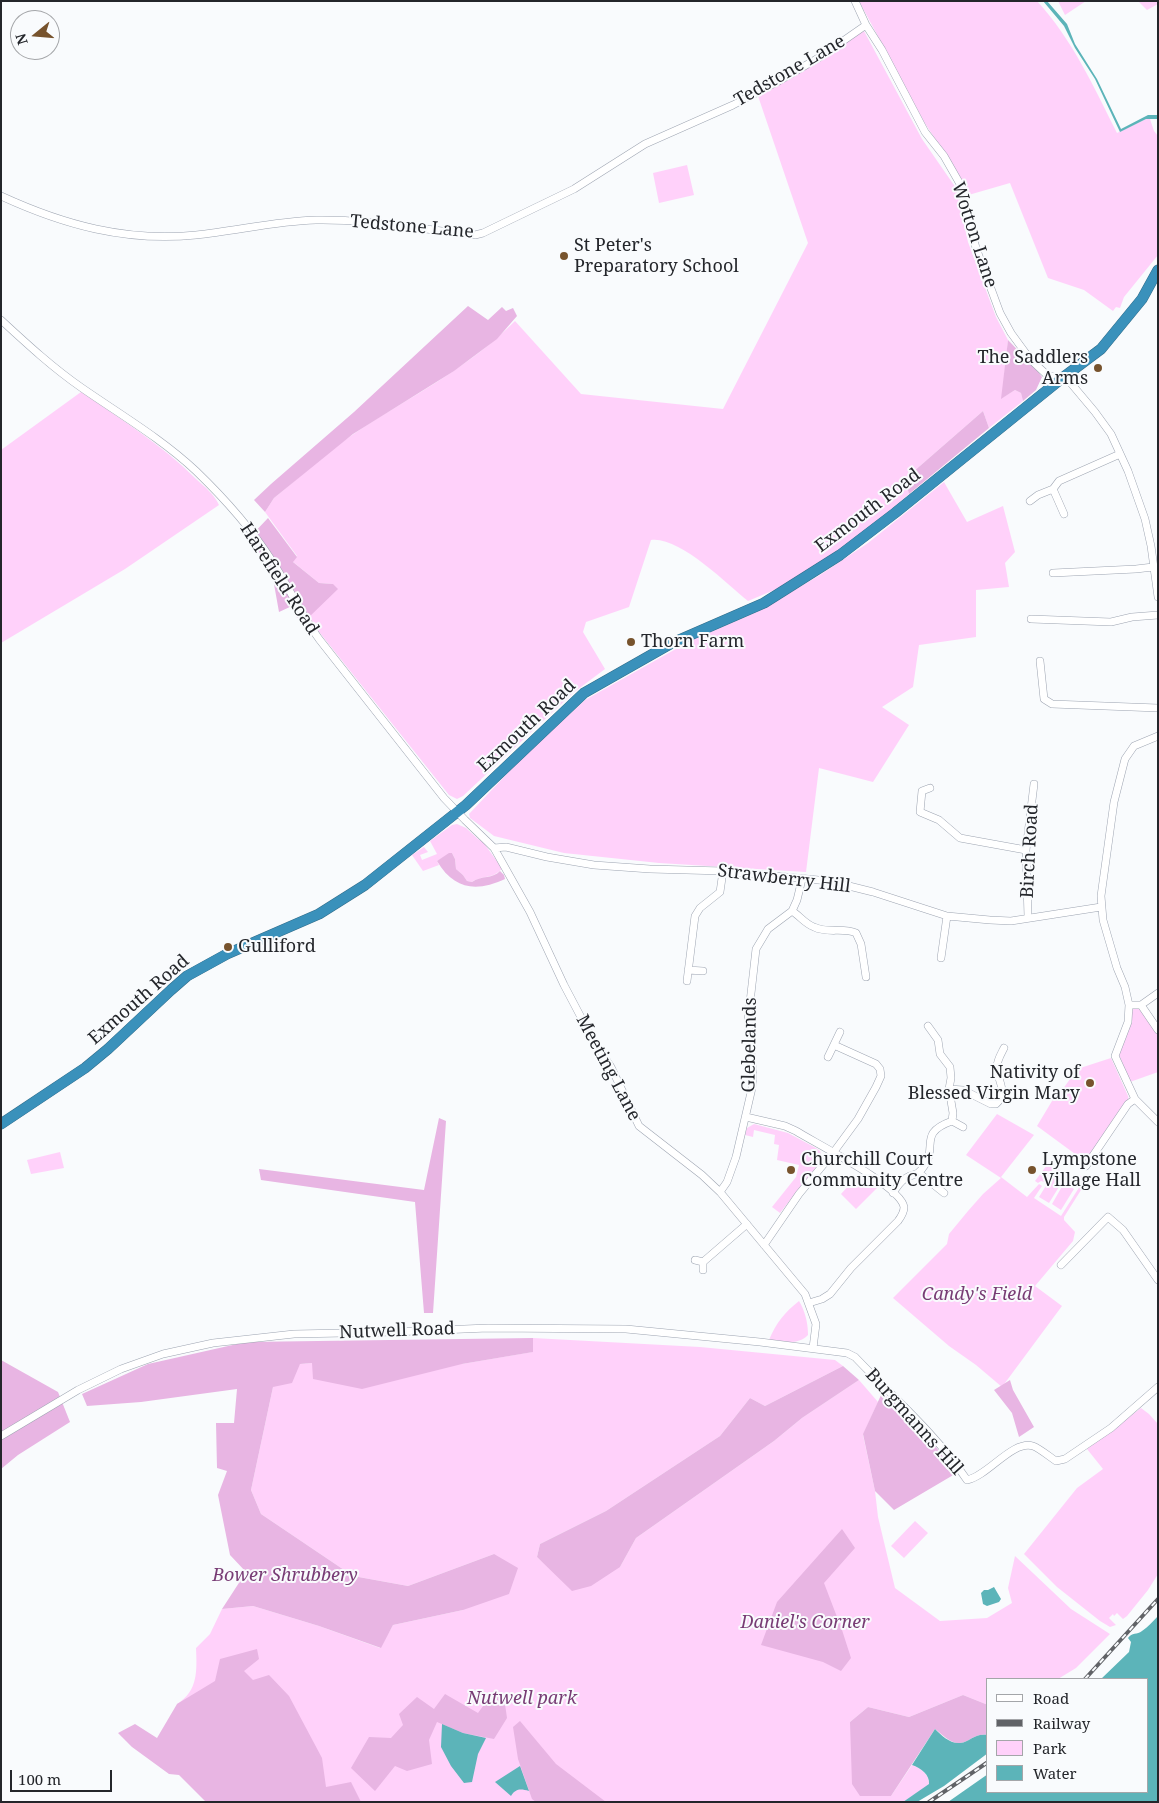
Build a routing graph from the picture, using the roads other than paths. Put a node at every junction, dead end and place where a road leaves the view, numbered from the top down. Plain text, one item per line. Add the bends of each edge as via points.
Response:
1 (855, 1) edge
2 (866, 25) junction
3 (1, 196) edge
4 (1158, 270) edge
5 (1, 320) edge
6 (1061, 379) junction
7 (1120, 454) junction
8 (1053, 489) junction
9 (1030, 501) dead end
10 (1064, 514) dead end
11 (1155, 547) edge
12 (1153, 567) junction
13 (1053, 574) dead end
14 (1158, 597) edge
15 (1158, 615) edge
16 (1030, 619) dead end
17 (1040, 661) dead end
18 (1158, 708) edge
19 (1158, 736) edge
20 (1034, 784) dead end
21 (930, 788) dead end
22 (457, 812) junction
23 (494, 848) junction
24 (1026, 850) junction
25 (723, 871) junction
26 (802, 879) junction
27 (1101, 907) junction
28 (792, 911) junction
29 (947, 916) junction
30 (1028, 917) junction
31 (941, 958) dead end
32 (688, 970) junction
33 (703, 971) dead end
34 (866, 976) dead end
35 (687, 981) dead end
36 (1158, 993) edge
37 (1141, 1004) junction
38 (1130, 1005) junction
39 (928, 1026) dead end
40 (1158, 1030) edge
41 (840, 1032) dead end
42 (834, 1045) junction
43 (1004, 1048) dead end
44 (828, 1057) dead end
45 (949, 1089) junction
46 (1135, 1099) junction
47 (746, 1117) junction
48 (952, 1121) junction
49 (1158, 1122) edge
50 (1, 1124) edge
51 (963, 1127) dead end
52 (833, 1153) junction
53 (1086, 1166) dead end
54 (920, 1172) junction
55 (720, 1192) junction
56 (893, 1192) junction
57 (944, 1193) dead end
58 (747, 1224) junction
59 (764, 1245) junction
60 (695, 1260) dead end
61 (703, 1262) junction
62 (1060, 1265) dead end
63 (703, 1270) dead end
64 (1158, 1280) edge
65 (809, 1303) junction
66 (814, 1348) junction
67 (1158, 1387) edge
68 (1, 1436) edge

1 - 2 street, Wotton Lane
2 - 3 street, Tedstone Lane via 777,82 645,144 574,189 475,235 366,222 318,220 194,235 121,234 70,224
2 - 6 street, Wotton Lane via 925,132 960,184 981,264 1011,333 1047,374
4 - 6 highway, Exmouth Road via 1137,305 1101,349
5 - 22 street, Harefield Road via 80,387 175,452 228,505 268,555 319,639
6 - 7 street, Wotton Lane via 1069,381 1095,412
6 - 22 highway, Exmouth Road via 840,555 764,603 672,644 584,693 496,779
7 - 8 street via 1059,482
7 - 11 street, Wotton Lane
8 - 9 street via 1038,494
8 - 10 street
11 - 12 street, Wotton Lane
12 - 13 street
12 - 14 street, Wotton Lane
15 - 16 street via 1111,622
17 - 18 street via 1044,699 1052,704
19 - 27 street via 1134,746 1126,759 1114,802
20 - 24 street, Birch Road
21 - 24 street via 922,791 920,812 940,820 960,838
22 - 23 street, Meeting Lane
22 - 50 highway, Exmouth Road via 340,902 227,954 188,976 85,1068
23 - 25 street, Strawberry Hill via 506,847 594,865
23 - 55 street, Meeting Lane via 639,1126
24 - 30 street, Birch Road
25 - 26 street, Strawberry Hill
25 - 32 street via 720,892 695,916
26 - 28 street
26 - 29 street, Strawberry Hill via 859,888
27 - 30 street, Strawberry Hill
27 - 38 street
28 - 34 street via 815,928 847,929 856,933
28 - 47 street, Glebelands via 768,929 756,949 748,1020 753,1074
29 - 30 street, Strawberry Hill via 994,921
29 - 31 street
32 - 33 street
32 - 35 street
36 - 37 street
37 - 38 street
37 - 40 street
38 - 46 street via 1128,1022 1115,1056
39 - 45 street via 938,1040 940,1054 950,1066
41 - 42 street
42 - 44 street
42 - 52 street via 876,1064 881,1076 858,1118
43 - 45 street via 997,1070 1003,1091 996,1104 963,1090
45 - 48 street
46 - 49 street
46 - 53 street via 1128,1104
47 - 52 street via 785,1126
47 - 55 street, Glebelands via 727,1182
48 - 51 street
48 - 54 street via 938,1126 932,1133 930,1156
52 - 56 street via 866,1171
52 - 59 street via 799,1194
54 - 56 street via 906,1177
54 - 57 street
55 - 58 street, Meeting Lane
56 - 65 street via 904,1206 898,1221 830,1294
58 - 59 street, Meeting Lane
58 - 61 street
59 - 65 street, Meeting Lane
60 - 61 street
61 - 63 street
62 - 64 street via 1108,1217 1123,1230
65 - 66 street, Meeting Lane via 816,1324
66 - 67 street, Burgmanns Hill via 855,1357 918,1421 967,1480 982,1474 1019,1447 1034,1446 1056,1461 1065,1459 1116,1424
66 - 68 street, Nutwell Road via 626,1329 488,1328 294,1334 213,1343 163,1354 121,1369 78,1390

